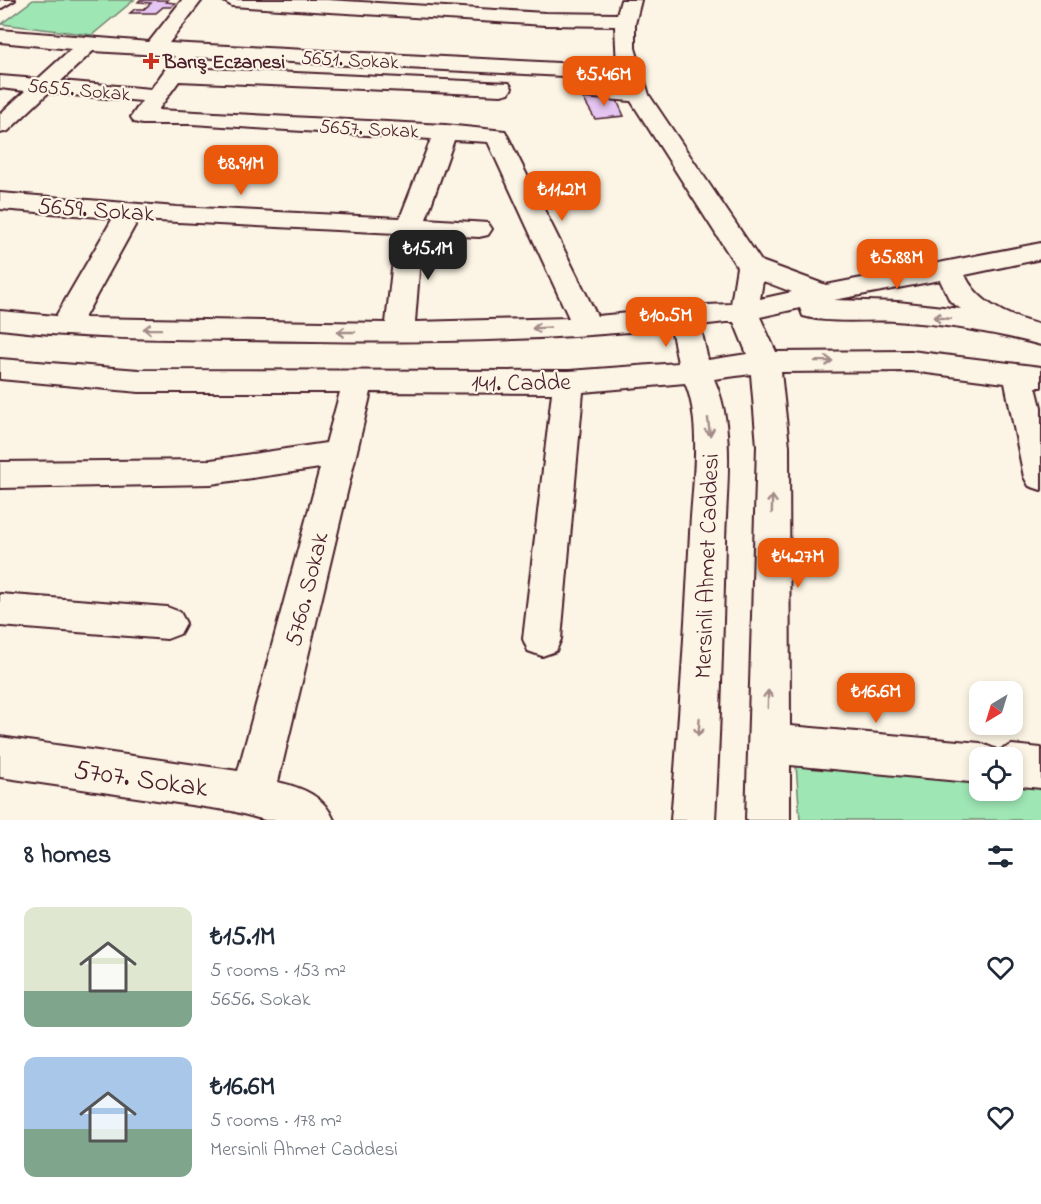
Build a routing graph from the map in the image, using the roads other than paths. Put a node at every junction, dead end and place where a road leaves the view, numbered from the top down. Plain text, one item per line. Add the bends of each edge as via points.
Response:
1 (5, 0) edge
2 (192, 0) edge
3 (232, 0) edge
4 (552, 0) edge
5 (268, 1) edge
6 (0, 3) edge
7 (363, 4) edge
8 (451, 7) edge
9 (628, 10) edge
10 (545, 19) junction
11 (0, 36) edge
12 (88, 45) junction
13 (154, 49) junction
14 (189, 51) junction
15 (333, 58) junction
16 (628, 73) junction
17 (173, 74) junction
18 (0, 82) edge
19 (43, 86) junction
20 (519, 89) dead end
21 (566, 91) dead end
22 (638, 95) junction
23 (157, 96) junction
24 (0, 126) edge
25 (445, 132) junction
26 (0, 201) edge
27 (130, 211) junction
28 (410, 226) junction
29 (479, 229) dead end
30 (1041, 251) edge
31 (751, 267) junction
32 (950, 271) junction
33 (822, 292) junction
34 (744, 312) junction
35 (683, 315) junction
36 (0, 320) edge
37 (1002, 324) junction
38 (65, 326) junction
39 (587, 326) junction
40 (400, 332) junction
41 (1041, 335) edge
42 (765, 362) junction
43 (0, 369) edge
44 (695, 371) junction
45 (1029, 376) edge
46 (569, 382) junction
47 (358, 383) junction
48 (340, 453) junction
49 (0, 475) edge
50 (1041, 477) edge
51 (0, 610) edge
52 (167, 623) dead end
53 (542, 639) dead end
54 (768, 744) junction
55 (0, 757) edge
56 (969, 761) edge
57 (1023, 766) edge
58 (1041, 768) edge
59 (253, 796) junction
60 (312, 820) edge
61 (693, 820) edge
62 (768, 820) edge

1 - 6 street
2 - 13 street
3 - 5 street
4 - 10 street
5 - 7 street
7 - 8 street
7 - 15 street
8 - 10 street
9 - 10 street
9 - 16 street
11 - 12 street, 5651. Sokak
12 - 13 street, 5651. Sokak
12 - 19 street
13 - 14 street, 5651. Sokak
14 - 15 street, 5651. Sokak
14 - 17 street, 5657. Sokak
15 - 16 street, 5651. Sokak
16 - 22 street
17 - 20 street
17 - 23 street, 5657. Sokak
18 - 19 street, 5655. Sokak
19 - 23 street, 5655. Sokak
19 - 24 street
21 - 22 street
22 - 31 street
23 - 25 street, 5657. Sokak via 142,117
25 - 28 street
25 - 39 street, 5657. Sokak via 497,136
26 - 27 street, 5659. Sokak
27 - 28 street, 5659. Sokak
27 - 38 street
28 - 29 street, 5659. Sokak
28 - 40 street
30 - 32 street
31 - 33 street
31 - 34 street
32 - 33 street
32 - 37 street via 960,295
33 - 34 street
34 - 35 street
37 -> 34 street via 850,308
34 - 42 street
35 - 39 street
35 - 44 street, Mersinli Ahmet Caddesi
36 - 38 street
37 - 41 street
40 -> 38 street
39 -> 40 street
42 - 44 street, 141. Cadde
42 -> 45 street, 141. Cadde via 911,361
54 -> 42 street via 773,446
43 - 47 street, 141. Cadde via 139,381
44 - 46 street, 141. Cadde
44 -> 61 street, Mersinli Ahmet Caddesi via 705,393 711,444
45 - 50 street
46 - 47 street, 141. Cadde
46 - 53 street
47 - 48 street, 5760. Sokak
48 - 49 street via 211,472
48 - 59 street, 5760. Sokak
51 - 52 street
54 - 56 street
54 - 62 street
55 - 59 street, 5707. Sokak
57 - 58 street
59 - 60 street, 5707. Sokak via 290,806

